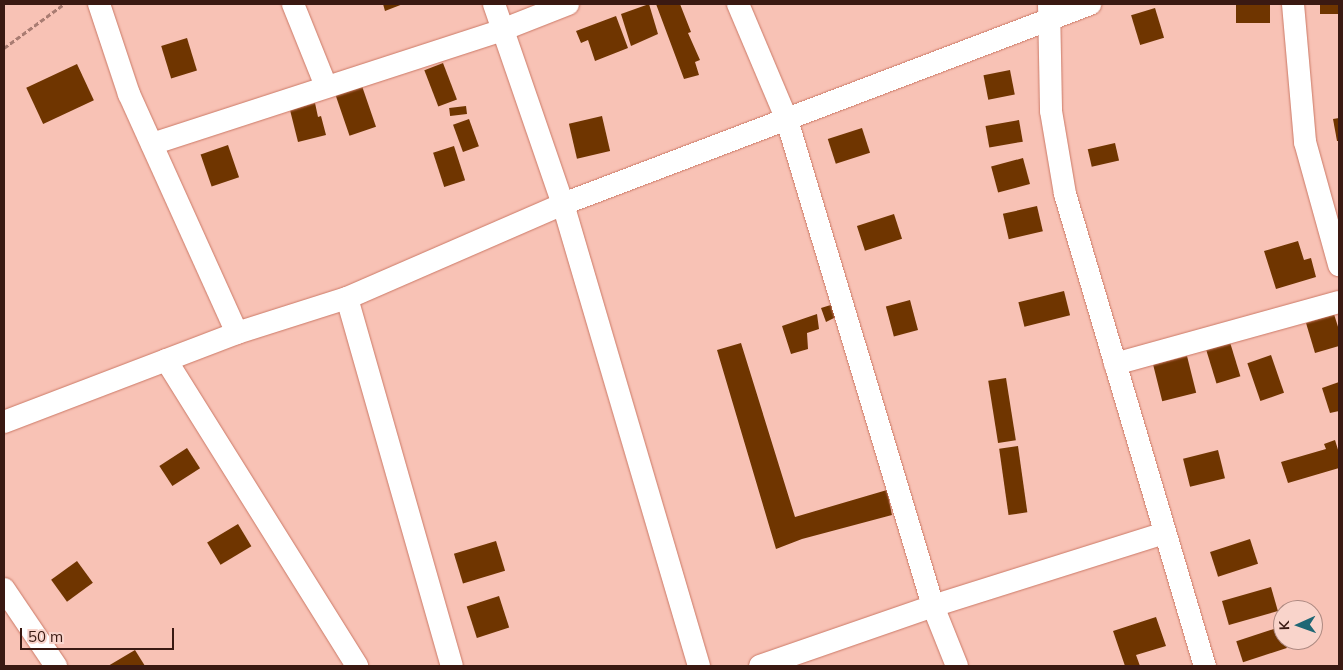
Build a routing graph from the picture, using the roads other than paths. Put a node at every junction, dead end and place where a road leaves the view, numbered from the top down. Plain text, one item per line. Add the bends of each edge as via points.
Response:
1 (99, 4) edge
2 (293, 4) edge
3 (494, 4) edge
4 (568, 4) edge
5 (738, 4) edge
6 (1090, 4) edge
7 (1293, 4) edge
8 (1049, 11) edge
9 (502, 30) junction
10 (326, 86) junction
11 (787, 120) junction
12 (152, 144) junction
13 (563, 204) junction
14 (1339, 265) edge
15 (347, 298) junction
16 (1339, 302) edge
17 (238, 333) junction
18 (166, 360) junction
19 (1115, 364) junction
20 (4, 422) edge
21 (1165, 532) junction
22 (4, 590) edge
23 (932, 606) junction
24 (56, 666) edge
25 (357, 666) edge
26 (452, 666) edge
27 (699, 666) edge
28 (760, 666) edge
29 (957, 666) edge
30 (1205, 666) edge

1 - 12 street via 129,94
2 - 10 street
3 - 9 street
4 - 9 street
5 - 11 street
6 - 8 street
7 - 14 street via 1304,142
8 - 11 street
8 - 19 street via 1051,111 1065,194
9 - 10 street
9 - 13 street
10 - 12 street
11 - 13 street
11 - 23 street
12 - 17 street
13 - 15 street
13 - 27 street
15 - 17 street
15 - 26 street
16 - 19 street
17 - 18 street
18 - 20 street
18 - 25 street
19 - 21 street
21 - 23 street
21 - 30 street
22 - 24 street
23 - 28 street
23 - 29 street

